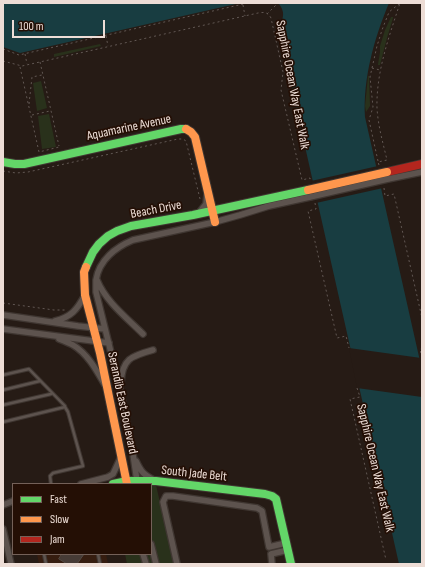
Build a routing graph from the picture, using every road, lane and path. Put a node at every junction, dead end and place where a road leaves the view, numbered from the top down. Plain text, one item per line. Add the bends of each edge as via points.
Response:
1 (248, 3) edge
2 (274, 3) edge
3 (400, 3) edge
4 (242, 4) junction
5 (277, 4) edge
6 (267, 14) junction
7 (246, 16) junction
8 (106, 35) junction
9 (108, 47) junction
10 (3, 50) edge
11 (25, 54) junction
12 (3, 61) edge
13 (40, 62) junction
14 (28, 65) junction
15 (20, 66) junction
16 (372, 68) junction
17 (381, 70) junction
18 (43, 75) junction
19 (29, 105) junction
20 (51, 111) junction
21 (31, 115) junction
22 (59, 147) junction
23 (61, 156) junction
24 (3, 162) edge
25 (378, 162) junction
26 (63, 164) junction
27 (422, 164) edge
28 (379, 166) dead end
29 (3, 171) edge
30 (422, 172) edge
31 (387, 176) junction
32 (310, 181) dead end
33 (384, 188) dead end
34 (208, 190) junction
35 (309, 193) junction
36 (201, 202) dead end
37 (315, 203) dead end
38 (212, 211) junction
39 (198, 214) junction
40 (215, 222) junction
41 (96, 278) junction
42 (85, 295) junction
43 (3, 303) edge
44 (67, 310) dead end
45 (3, 315) edge
46 (422, 318) edge
47 (50, 322) junction
48 (93, 327) junction
49 (3, 329) edge
50 (105, 329) junction
51 (143, 334) dead end
52 (52, 336) junction
53 (96, 342) junction
54 (109, 343) junction
55 (348, 348) dead end
56 (422, 349) edge
57 (153, 350) dead end
58 (422, 358) edge
59 (3, 375) edge
60 (40, 381) junction
61 (357, 388) dead end
62 (107, 389) junction
63 (120, 389) junction
64 (3, 390) edge
65 (52, 394) junction
66 (3, 405) edge
67 (65, 407) junction
68 (3, 422) edge
69 (133, 454) junction
70 (121, 457) junction
71 (156, 481) junction
72 (137, 482) edge
73 (51, 483) edge
74 (85, 483) edge
75 (127, 483) edge
76 (3, 529) edge
77 (287, 547) junction
78 (152, 548) edge
79 (386, 560) dead end
80 (10, 564) edge
81 (156, 564) edge
82 (177, 564) edge
83 (272, 564) edge
84 (291, 564) edge

1 - 4 path
2 - 5 path, Sapphire Ocean Way East Walk
3 - 16 path via 389,12 378,41
3 - 17 path
4 - 7 path
4 - 8 path
5 - 6 path
6 - 7 path, Sapphire Ocean Way East Walk via 261,12
6 - 32 path, Sapphire Ocean Way East Walk via 271,18 283,72 281,90 302,180 310,178
7 - 9 path, Sapphire Ocean Way East Walk
8 - 9 path
8 - 11 path
9 - 13 path, Sapphire Ocean Way East Walk
10 - 11 path via 19,55
11 - 14 path
12 - 15 path, Sapphire Ocean Way East Walk
13 - 14 path, Sapphire Ocean Way East Walk
13 - 18 path
14 - 15 path, Sapphire Ocean Way East Walk
15 - 19 path
16 - 17 path
16 - 25 path via 370,77 373,107 369,120
17 - 25 path via 377,107 387,160
18 - 19 path via 32,77
18 - 20 path
19 - 21 path
20 - 21 path
20 - 22 path
21 - 22 path via 39,152
22 - 23 path
23 - 24 street, Aquamarine Avenue via 24,164
23 - 26 path
23 - 34 street, Aquamarine Avenue via 188,129 195,137
25 - 28 path
26 - 29 path via 28,172
26 - 36 path via 183,139 186,141
27 - 31 street
30 - 31 street
31 - 35 street, bridge
33 - 46 path via 385,196 394,194
34 - 38 street, Aquamarine Avenue
34 - 39 street via 206,204
35 - 38 street, Beach Drive
35 - 40 street, Beach Drive
37 - 55 path via 316,209 308,211 313,234 337,338 346,336
38 - 39 street, Beach Drive
38 - 40 street, Aquamarine Avenue
39 - 42 street, Beach Drive via 131,226 108,236 93,252 84,272
40 - 41 street, Beach Drive via 142,237 123,244 108,256
41 - 50 street via 96,292
41 - 51 street via 104,293
42 - 47 street via 77,309 68,316
42 - 48 street, Beach Drive
43 - 44 path
45 - 47 street
47 - 48 street
48 - 50 street
48 - 53 street, Serandib East Boulevard
49 - 52 street
50 - 54 street, Serandib East Boulevard
52 - 53 street
52 - 62 street via 74,346 86,356
53 - 54 street
53 - 62 street, Serandib East Boulevard
54 - 63 street, Serandib East Boulevard
56 - 58 path
57 - 63 street via 133,356 127,361 121,373
59 - 60 lane via 29,369
60 - 64 lane
60 - 65 lane
61 - 79 path, Sapphire Ocean Way East Walk via 360,398 350,399
62 - 70 street, Serandib East Boulevard
63 - 69 street, Serandib East Boulevard
65 - 66 lane
65 - 67 lane
67 - 68 lane
67 - 73 lane via 83,466 52,473
69 - 71 street via 145,476
69 - 72 street, Serandib East Boulevard
70 - 74 street via 113,474
70 - 75 street, Serandib East Boulevard
71 - 72 street, South Jade Belt
71 - 77 street, South Jade Belt via 272,496 276,499
72 - 75 street, South Jade Belt
76 - 80 street
77 - 82 street via 269,547 262,511 257,508 166,496 163,502
77 - 83 street via 270,554
77 - 84 street
78 - 81 street

